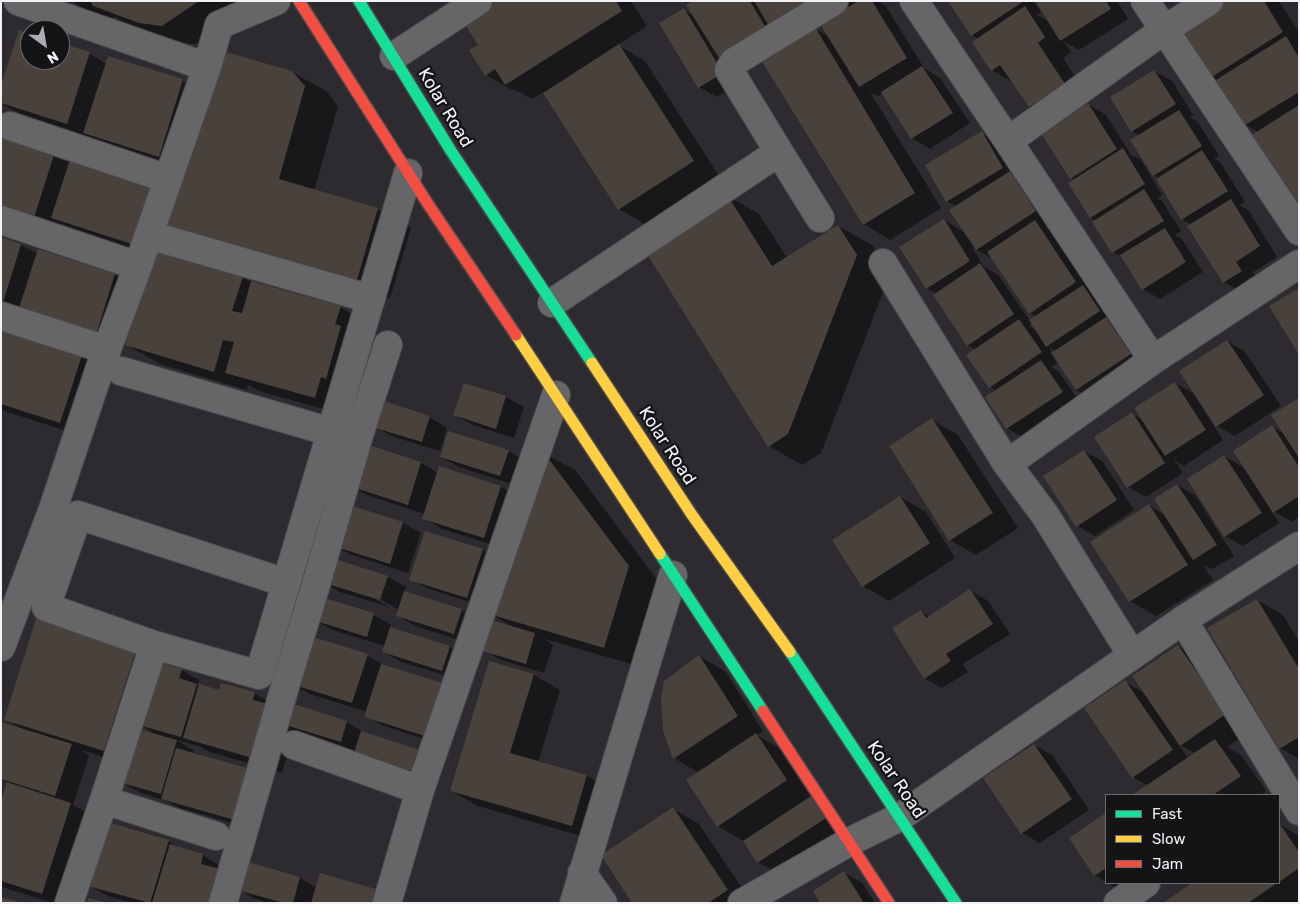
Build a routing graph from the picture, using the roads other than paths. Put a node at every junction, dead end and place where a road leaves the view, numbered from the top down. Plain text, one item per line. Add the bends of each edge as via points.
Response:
1 (18, 1) edge
2 (276, 1) edge
3 (299, 1) edge
4 (359, 1) edge
5 (478, 1) edge
6 (834, 1) edge
7 (914, 1) edge
8 (1145, 1) edge
9 (1210, 1) edge
10 (1164, 30) junction
11 (394, 56) junction
12 (207, 67) junction
13 (10, 126) dead end
14 (1008, 140) junction
15 (779, 152) junction
16 (408, 173) junction
17 (168, 179) junction
18 (820, 218) dead end
19 (1, 220) edge
20 (1299, 230) edge
21 (149, 235) junction
22 (883, 263) dead end
23 (1299, 264) edge
24 (138, 266) junction
25 (371, 299) junction
26 (552, 302) junction
27 (1, 316) edge
28 (388, 345) dead end
29 (114, 360) junction
30 (1153, 360) junction
31 (556, 395) junction
32 (331, 432) junction
33 (1007, 464) junction
34 (1299, 546) edge
35 (673, 575) junction
36 (286, 583) junction
37 (1183, 620) junction
38 (154, 645) junction
39 (1, 647) edge
40 (1132, 655) junction
41 (294, 745) dead end
42 (420, 790) junction
43 (1275, 790) edge
44 (1280, 794) edge
45 (104, 800) junction
46 (1299, 810) edge
47 (900, 817) junction
48 (216, 836) dead end
49 (849, 842) junction
50 (582, 873) junction
51 (1145, 884) edge
52 (69, 903) edge
53 (223, 903) edge
54 (387, 903) edge
55 (574, 903) edge
56 (603, 903) edge
57 (742, 903) edge
58 (889, 903) edge
59 (956, 903) edge
60 (1118, 903) edge

1 - 12 street
2 - 12 street via 219,24
3 - 16 main road
4 - 11 main road, Kolar Road
5 - 11 street
6 - 15 street via 734,62 729,70
7 - 14 street
8 - 10 street
9 - 10 street
10 - 14 street
10 - 20 street
11 - 26 main road, Kolar Road via 451,151
12 - 17 street
13 - 17 street
14 - 30 street
15 - 18 street
15 - 26 street
16 - 25 street
16 - 31 main road
17 - 21 street
19 - 24 street
21 - 24 street
21 - 25 street
22 - 33 street
23 - 30 street
24 - 29 street
25 - 32 street
26 - 47 main road, Kolar Road via 692,515 802,669
27 - 29 street
28 - 53 street
29 - 32 street
29 - 39 street via 100,365 53,509
30 - 33 street
31 - 35 main road
31 - 42 street
32 - 36 street
33 - 40 street via 1045,515
34 - 37 street
35 - 49 main road
35 - 50 street
36 - 38 street via 259,675
36 - 38 street via 78,515 46,606
37 - 40 street
37 - 43 street
38 - 45 street
40 - 47 street
41 - 42 street
42 - 54 street
44 - 46 street
45 - 48 street
45 - 52 street
47 - 49 street
47 - 59 main road, Kolar Road
49 - 57 street
49 - 58 main road
50 - 55 street
50 - 56 street
51 - 60 street

